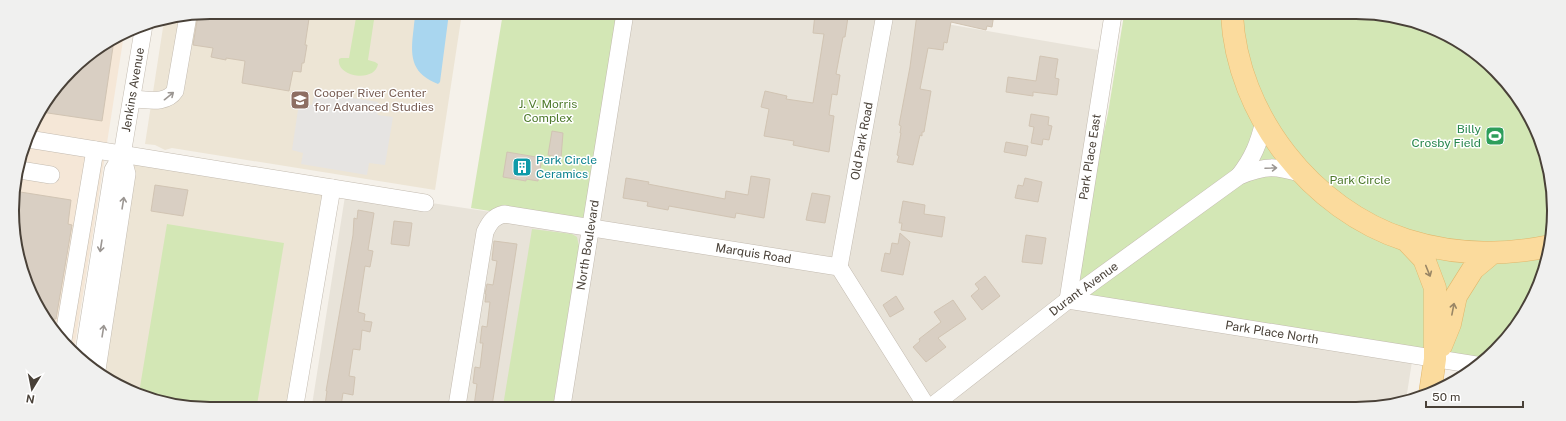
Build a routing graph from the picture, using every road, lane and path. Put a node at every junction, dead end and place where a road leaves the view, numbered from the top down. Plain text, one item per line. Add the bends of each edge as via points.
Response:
1 (624, 19) edge
2 (884, 19) edge
3 (1112, 19) edge
4 (1232, 19) edge
5 (187, 21) edge
6 (143, 32) edge
7 (132, 99) junction
8 (1264, 121) junction
9 (33, 140) edge
10 (94, 150) junction
11 (122, 155) junction
12 (24, 171) edge
13 (1303, 174) junction
14 (51, 175) dead end
15 (1239, 176) junction
16 (332, 188) junction
17 (425, 203) dead end
18 (590, 227) junction
19 (1406, 240) junction
20 (1543, 248) edge
21 (1491, 254) junction
22 (839, 268) junction
23 (1068, 300) junction
24 (64, 333) edge
25 (84, 354) edge
26 (1435, 358) junction
27 (1470, 364) edge
28 (98, 365) edge
29 (1431, 386) edge
30 (296, 402) edge
31 (458, 402) edge
32 (563, 402) edge
33 (924, 402) edge
34 (936, 402) edge

1 - 18 street, North Boulevard
2 - 22 street, Old Park Road
3 - 23 street, Park Place East
4 - 8 main road via 1242,68 1251,95
7 -> 5 street via 163,100 172,94
6 - 7 street, Jenkins Avenue
7 - 11 street, Jenkins Avenue
8 - 13 main road
8 - 15 street, Durant Avenue via 1250,161
9 - 10 street
10 - 11 street
10 - 24 street
11 - 16 street
11 -> 25 street via 113,170
28 -> 11 street via 127,174
12 - 14 street
15 -> 13 street, Durant Avenue via 1259,168 1281,168
13 - 19 main road via 1351,213 1377,228
15 - 23 street, Durant Avenue
16 - 17 street
16 - 30 street
18 - 22 street, Marquis Road
18 - 31 street, Marquis Road via 504,214 495,216 489,223 485,232
18 - 32 street, North Boulevard
19 - 21 main road via 1448,250
19 -> 26 main road via 1424,259 1435,288
20 - 21 main road via 1525,252
26 -> 21 main road via 1450,324 1456,296 1473,269
22 - 33 street
23 - 26 street, Park Place North
23 - 34 street, Durant Avenue
26 - 27 street, Park Place North
26 - 29 main road

